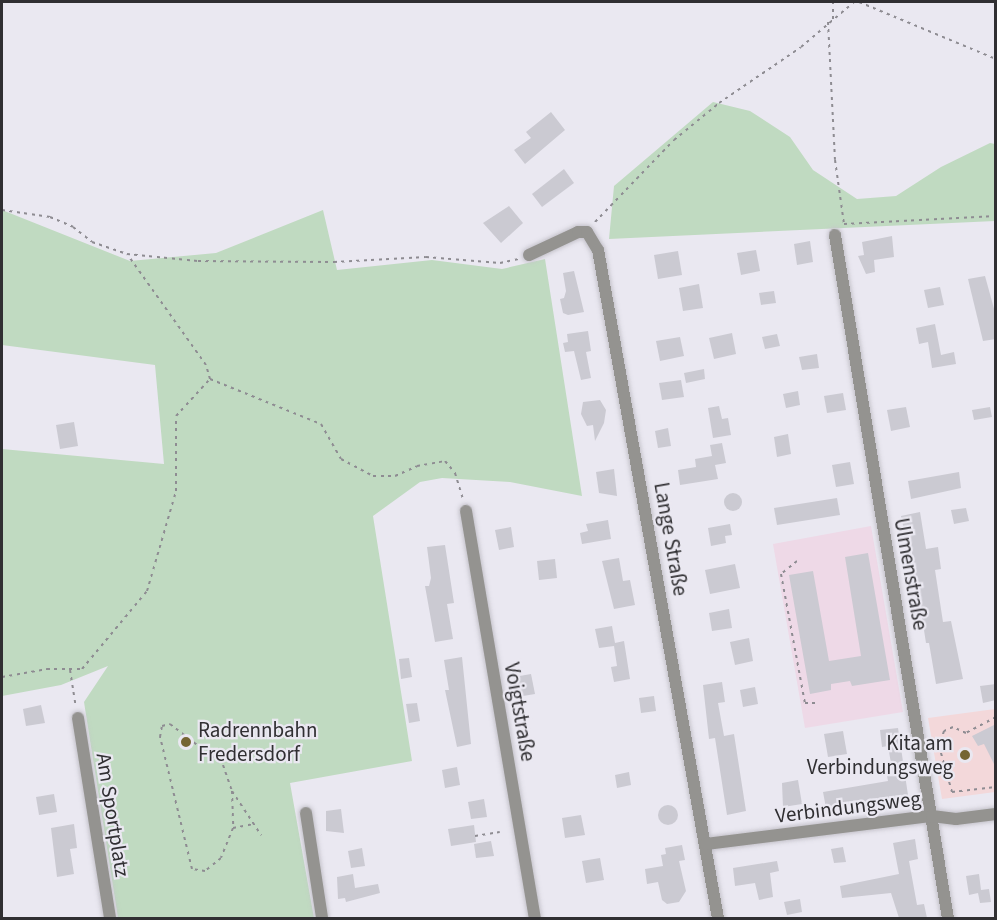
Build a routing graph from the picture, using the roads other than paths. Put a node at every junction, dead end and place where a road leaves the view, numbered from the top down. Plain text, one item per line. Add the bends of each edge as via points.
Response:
1 (835, 235) dead end
2 (529, 255) road end
3 (466, 511) road end
4 (78, 718) road end
5 (306, 813) dead end
6 (996, 814) edge
7 (932, 816) junction
8 (706, 844) junction
9 (110, 918) edge
10 (322, 918) edge
11 (535, 918) edge
12 (718, 918) edge
13 (948, 918) edge

1 - 7 street, Ulmenstraße
2 - 8 street, Lange Straße via 587,231 598,250
3 - 11 street, Voigtstraße
4 - 9 street, Am Sportplatz
5 - 10 street
6 - 7 street, Verbindungsweg via 956,819
7 - 8 street, Verbindungsweg
7 - 13 street, Ulmenstraße
8 - 12 street, Lange Straße

